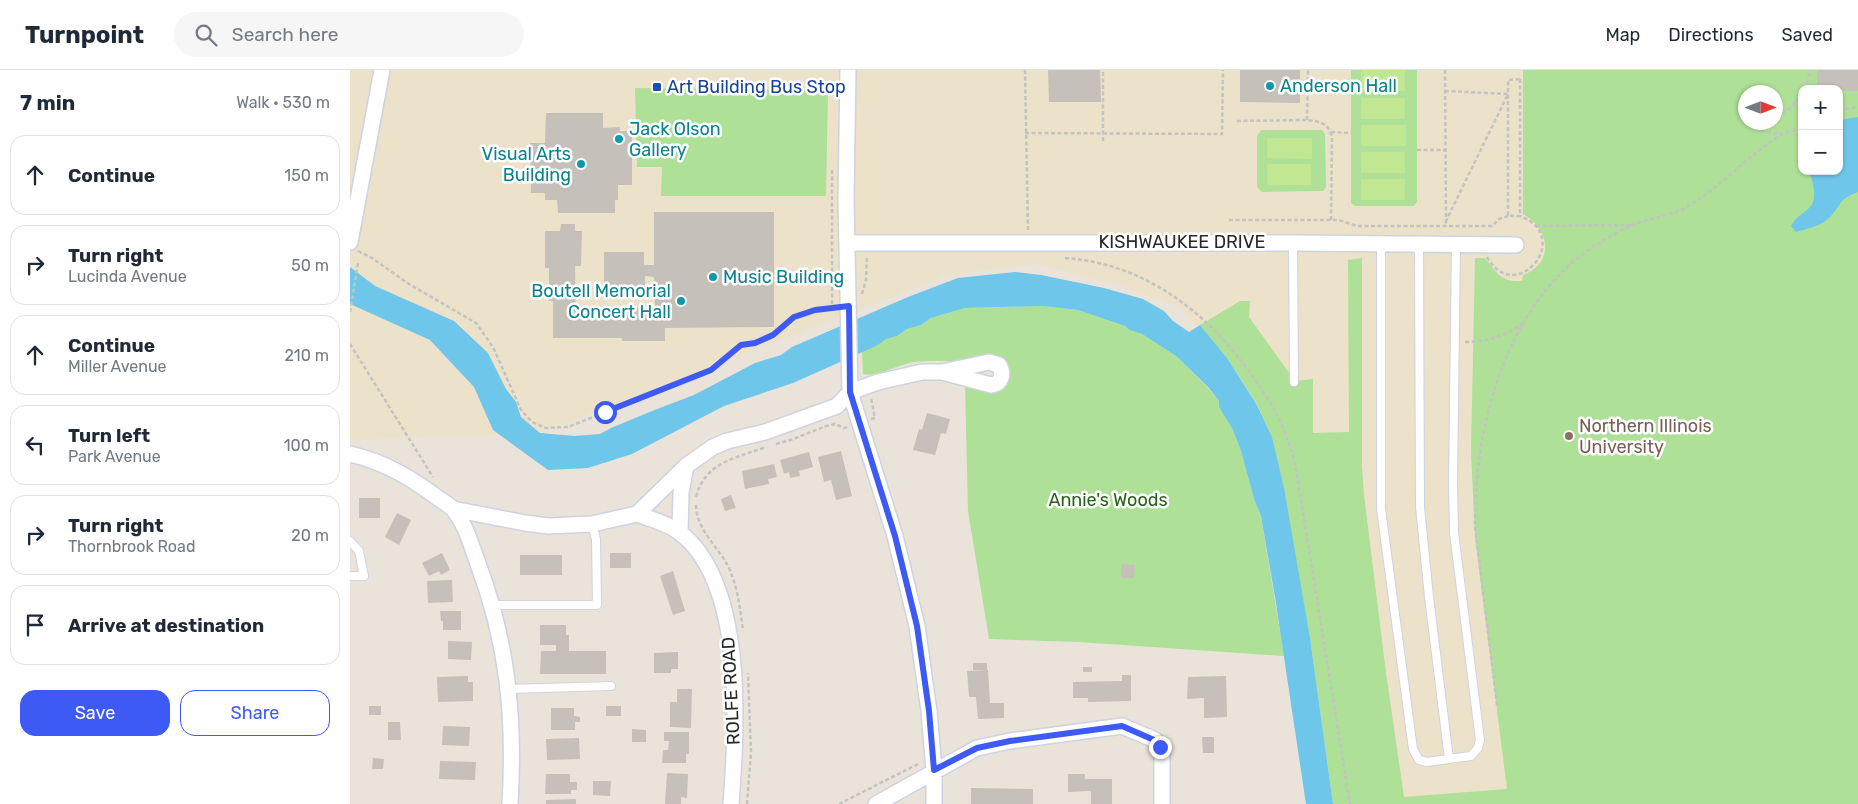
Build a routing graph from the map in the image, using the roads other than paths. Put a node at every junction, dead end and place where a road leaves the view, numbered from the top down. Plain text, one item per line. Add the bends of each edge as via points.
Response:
1 (382, 70) edge
2 (848, 70) edge
3 (848, 243) junction
4 (1293, 243) junction
5 (1381, 243) junction
6 (1418, 243) junction
7 (1456, 244) junction
8 (1516, 245) dead end
9 (353, 246) edge
10 (942, 372) dead end
11 (1294, 382) dead end
12 (850, 392) junction
13 (350, 454) edge
14 (686, 466) junction
15 (453, 509) junction
16 (637, 514) junction
17 (592, 524) junction
18 (680, 532) junction
19 (350, 541) edge
20 (350, 576) edge
21 (493, 605) junction
22 (611, 686) dead end
23 (508, 689) junction
24 (1449, 759) junction
25 (928, 766) junction
26 (510, 804) edge
27 (731, 804) edge
28 (876, 804) edge
29 (934, 804) edge
30 (1162, 804) edge

1 - 9 street
2 - 3 street
3 - 4 street, KISHWAUKEE DRIVE
3 - 12 street
4 - 5 street, KISHWAUKEE DRIVE
4 - 11 lane
5 - 6 street, KISHWAUKEE DRIVE
5 - 24 lane via 1381,509 1413,749 1419,760
6 - 7 street, KISHWAUKEE DRIVE
6 - 24 lane via 1420,507
7 - 8 street, KISHWAUKEE DRIVE
7 - 24 lane via 1454,533 1480,740 1472,756
10 - 12 street via 902,376
12 - 14 street via 837,406 720,444
12 - 25 street via 895,536 917,626 929,711
13 - 15 street via 388,467
14 - 16 street
14 - 18 street via 681,492
15 - 17 street via 549,526
15 - 21 street via 466,533
16 - 17 street
16 - 18 street, ROLFE ROAD
17 - 21 lane via 596,539 597,605
18 - 27 street, ROLFE ROAD via 694,546 713,576 728,629 735,703
19 - 20 lane via 360,551 364,576
21 - 23 street
22 - 23 lane
23 - 26 street via 512,747
25 - 28 street via 924,778
25 - 29 street
25 - 30 street via 977,748 1010,741 1122,726 1154,740 1160,747

